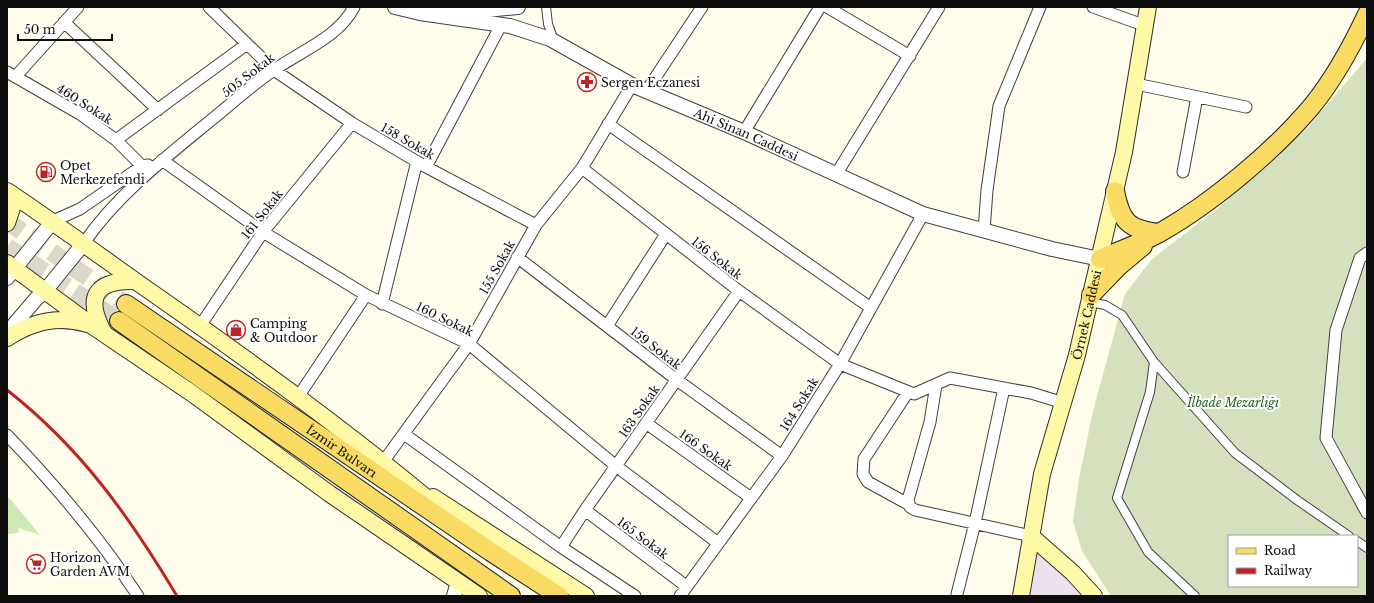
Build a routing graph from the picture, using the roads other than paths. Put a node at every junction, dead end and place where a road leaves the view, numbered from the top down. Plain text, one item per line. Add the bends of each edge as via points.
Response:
1 (78, 7) edge
2 (209, 7) edge
3 (354, 7) edge
4 (396, 7) edge
5 (404, 7) edge
6 (426, 7) edge
7 (518, 7) edge
8 (546, 7) edge
9 (702, 7) edge
10 (820, 7) edge
11 (827, 7) edge
12 (939, 7) edge
13 (1040, 7) edge
14 (1093, 7) edge
15 (1148, 7) edge
16 (1367, 14) edge
17 (64, 22) junction
18 (501, 25) junction
19 (1146, 26) junction
20 (555, 42) junction
21 (246, 44) junction
22 (910, 56) junction
23 (274, 70) junction
24 (12, 74) edge
25 (1136, 84) junction
26 (632, 85) junction
27 (647, 90) junction
28 (1197, 97) junction
29 (1246, 107) dead end
30 (158, 110) junction
31 (352, 123) junction
32 (608, 124) junction
33 (744, 132) junction
34 (116, 140) junction
35 (159, 162) junction
36 (421, 164) junction
37 (142, 166) junction
38 (582, 168) junction
39 (1183, 172) dead end
40 (837, 173) junction
41 (1115, 191) junction
42 (7, 192) edge
43 (923, 214) junction
44 (53, 222) junction
45 (7, 223) edge
46 (536, 225) junction
47 (984, 231) junction
48 (263, 232) junction
49 (1159, 233) junction
50 (666, 234) junction
51 (84, 243) junction
52 (1367, 253) edge
53 (517, 257) junction
54 (1100, 259) junction
55 (9, 270) edge
56 (135, 281) junction
57 (45, 291) junction
58 (739, 292) junction
59 (366, 295) junction
60 (1090, 299) junction
61 (126, 304) tunnel mouth
62 (382, 304) junction
63 (871, 308) junction
64 (119, 321) tunnel mouth
65 (200, 326) junction
66 (607, 326) junction
67 (100, 331) junction
68 (7, 333) edge
69 (7, 338) edge
70 (469, 344) junction
71 (1154, 362) junction
72 (840, 364) junction
73 (677, 380) junction
74 (936, 385) junction
75 (1004, 388) junction
76 (908, 392) junction
77 (298, 397) junction
78 (1064, 403) junction
79 (646, 423) junction
80 (404, 434) junction
81 (7, 435) edge
82 (782, 456) junction
83 (383, 462) junction
84 (616, 466) junction
85 (403, 478) junction
86 (751, 498) junction
87 (912, 507) junction
88 (585, 510) junction
89 (1367, 513) edge
90 (975, 523) junction
91 (1348, 535) edge
92 (1031, 536) junction
93 (1358, 542) edge
94 (718, 543) junction
95 (561, 547) junction
96 (1367, 548) edge
97 (491, 552) junction
98 (686, 586) junction
99 (459, 588) edge
100 (504, 591) edge
101 (957, 594) dead end
102 (138, 596) edge
103 (479, 596) edge
104 (559, 596) edge
105 (586, 596) edge
106 (635, 596) edge
107 (680, 596) edge
108 (1021, 596) edge
109 (1094, 596) edge
110 (1195, 596) edge

1 - 17 street
2 - 21 street, 158 Sokak
3 - 23 street, 505 Sokak via 348,19 327,36
4 - 5 street
4 - 18 street, Ahi Sinan Caddesi
6 - 7 street via 485,10
8 - 20 street via 548,24
9 - 27 street
10 - 33 street
11 - 22 street
12 - 22 street
13 - 47 street via 998,106
14 - 19 street
15 - 19 main road, Örnek Caddesi
16 - 49 main road via 1344,58 1313,105 1237,178 1186,218
17 - 24 street
17 - 30 street
18 - 20 street, Ahi Sinan Caddesi
18 - 36 street
19 - 25 main road, Örnek Caddesi
20 - 26 street, Ahi Sinan Caddesi
21 - 23 street, 158 Sokak
21 - 30 street
22 - 40 street
23 - 31 street, 158 Sokak
23 - 35 street, 505 Sokak
24 - 34 street, 460 Sokak via 80,114
25 - 28 street
25 - 41 main road, Örnek Caddesi
26 - 27 street, Ahi Sinan Caddesi
26 - 32 street, 155 Sokak
27 - 33 street, Ahi Sinan Caddesi
28 - 29 street
28 - 39 street
30 - 34 street
31 - 36 street, 158 Sokak
31 - 48 street, 161 Sokak
32 - 38 street, 155 Sokak
32 - 63 street
33 - 40 street, Ahi Sinan Caddesi
34 - 37 street, 460 Sokak
35 - 37 street
35 - 48 street, 160 Sokak
35 - 51 street, 505 Sokak via 108,212
36 - 46 street, 158 Sokak
36 - 62 street
37 - 44 street via 80,209
38 - 46 street, 155 Sokak
38 - 50 street, 156 Sokak
40 - 43 street, Ahi Sinan Caddesi
41 - 49 main road via 1120,213 1125,221 1132,227
41 - 54 main road, Örnek Caddesi
42 - 44 main road
42 - 45 main road via 12,208
43 - 47 street, Ahi Sinan Caddesi
43 - 63 street, 164 Sokak
44 - 51 main road
44 - 55 street
46 - 53 street, 155 Sokak
47 - 54 street, Ahi Sinan Caddesi
48 - 59 street, 160 Sokak
48 - 65 street, 161 Sokak
49 - 54 main road
49 - 60 main road via 1119,266
50 - 58 street, 156 Sokak
50 - 66 street
51 - 56 main road
51 - 57 street
52 - 89 street via 1360,258 1336,330 1326,438
53 - 66 street, 159 Sokak
53 - 70 street, 155 Sokak
54 - 60 main road, Örnek Caddesi
55 - 57 main road
56 - 65 main road
56 - 67 main road via 112,283 95,296 93,303
57 - 67 main road
57 - 68 street
58 - 72 street, 156 Sokak
58 - 73 street, 163 Sokak
59 - 62 street, 160 Sokak
59 - 77 street
60 - 71 street via 1122,315
60 - 78 main road, Örnek Caddesi
61 - 97 main road, İzmir Bulvarı
62 - 70 street, 160 Sokak
63 - 72 street, 164 Sokak
64 - 100 main road, İzmir Bulvarı
65 - 77 main road
66 - 73 street, 159 Sokak
67 - 69 main road via 70,320 48,320
67 - 99 main road via 193,394
70 - 80 street, 155 Sokak
70 - 84 street, 160 Sokak
71 - 91 street via 1235,453 1296,500
71 - 110 street via 1150,392 1117,498 1148,552
72 - 76 street, 156 Sokak
72 - 82 street, 164 Sokak
73 - 79 street, 163 Sokak
73 - 82 street, 159 Sokak
74 - 75 street via 950,378
74 - 76 street via 914,394
74 - 87 street
75 - 78 street
75 - 90 street
76 - 87 street via 864,459 862,469 868,482
77 - 83 main road
78 - 92 main road, Örnek Caddesi via 1042,474
79 - 84 street, 163 Sokak
79 - 86 street, 166 Sokak
80 - 83 street, 155 Sokak
80 - 95 street
81 - 102 street via 49,478 119,567
82 - 86 street, 164 Sokak
83 - 85 main road
84 - 88 street, 163 Sokak
84 - 94 street, 160 Sokak
85 - 97 main road
85 - 105 main road
86 - 94 street, 164 Sokak
87 - 90 street
88 - 95 street, 163 Sokak
88 - 98 street, 165 Sokak
90 - 92 street
90 - 101 street
92 - 108 main road, Örnek Caddesi
92 - 109 main road via 1073,573
93 - 96 street
94 - 98 street, 164 Sokak
95 - 106 street
97 - 104 main road, İzmir Bulvarı
98 - 107 street, 164 Sokak
99 - 100 main road
99 - 103 main road

